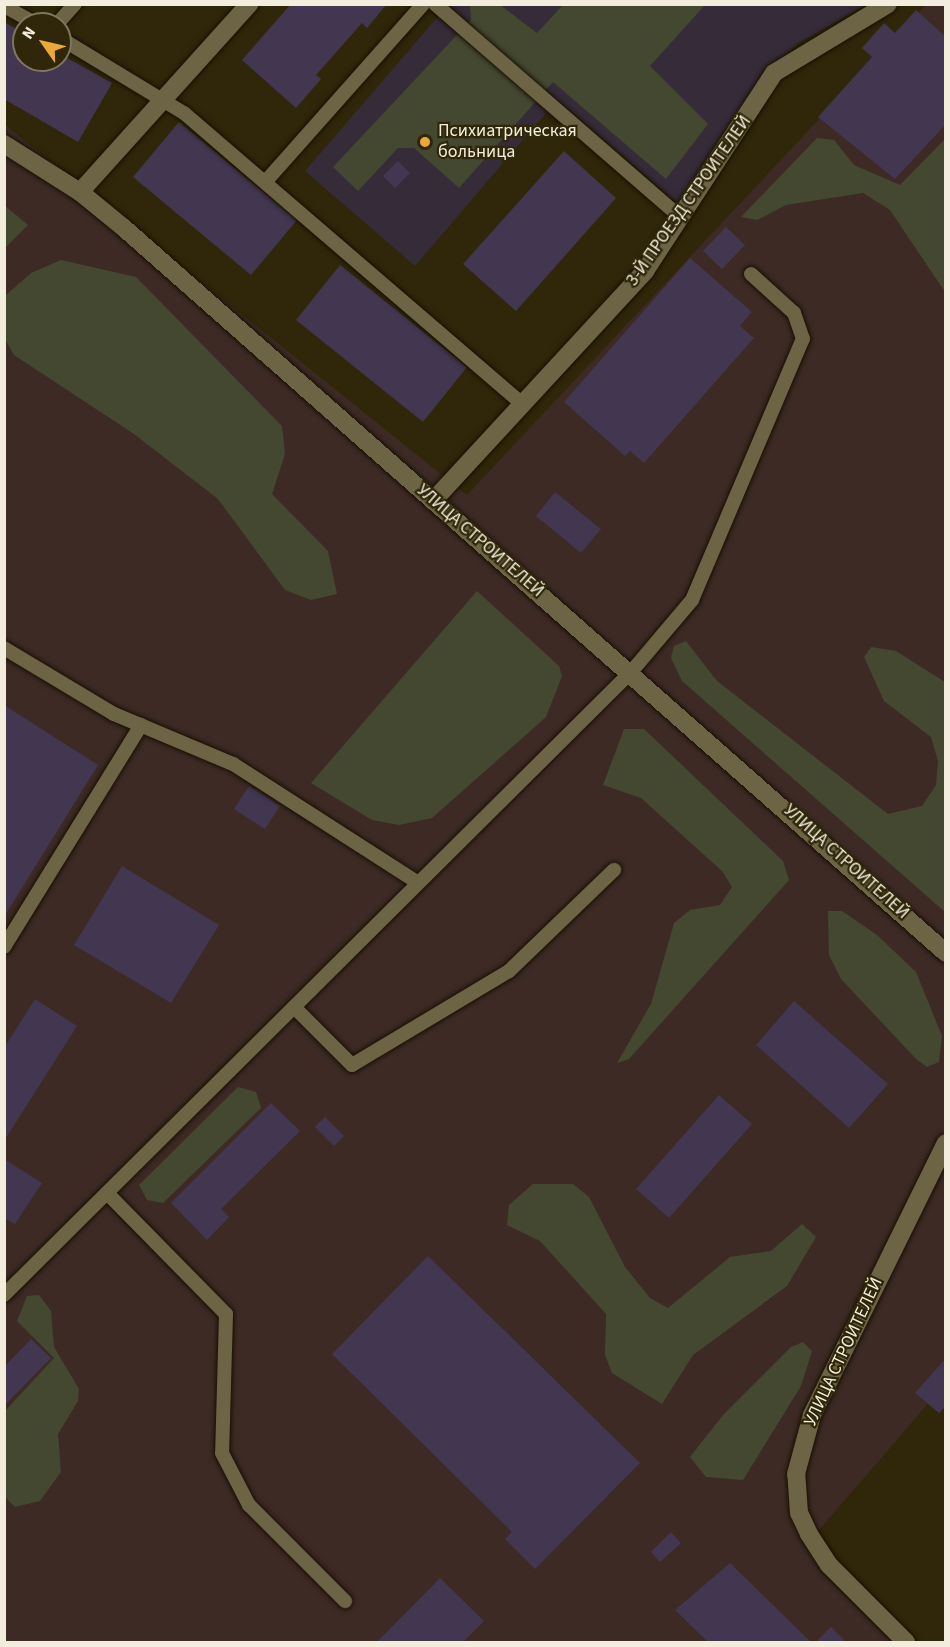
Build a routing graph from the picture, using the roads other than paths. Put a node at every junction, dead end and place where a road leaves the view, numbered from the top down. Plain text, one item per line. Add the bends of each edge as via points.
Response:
1 (249, 4) edge
2 (423, 4) edge
3 (435, 4) edge
4 (888, 4) edge
5 (72, 46) edge
6 (164, 103) junction
7 (4, 144) edge
8 (267, 180) junction
9 (80, 192) junction
10 (680, 217) junction
11 (751, 274) dead end
12 (524, 405) junction
13 (433, 501) junction
14 (4, 648) edge
15 (632, 671) junction
16 (141, 725) junction
17 (614, 870) dead end
18 (417, 882) junction
19 (4, 947) edge
20 (945, 953) edge
21 (294, 1007) junction
22 (945, 1143) edge
23 (107, 1193) junction
24 (4, 1295) edge
25 (345, 1601) dead end
26 (906, 1642) edge

1 - 6 main road
2 - 8 lane
3 - 10 lane
4 - 10 main road, 3-Й ПРОЕЗД СТРОИТЕЛЕЙ via 774,73
5 - 6 lane
6 - 8 lane via 184,113
6 - 9 main road
7 - 9 main road, УЛИЦА СТРОИТЕЛЕЙ
8 - 12 lane
9 - 13 main road, УЛИЦА СТРОИТЕЛЕЙ
10 - 12 main road, 3-Й ПРОЕЗД СТРОИТЕЛЕЙ via 645,271
11 - 15 lane via 794,313 803,339 692,600
12 - 13 main road, 3-Й ПРОЕЗД СТРОИТЕЛЕЙ
13 - 15 main road, УЛИЦА СТРОИТЕЛЕЙ
14 - 16 lane
15 - 18 lane
15 - 20 main road, УЛИЦА СТРОИТЕЛЕЙ
16 - 18 lane via 233,764
16 - 19 lane
17 - 21 lane via 509,971 352,1065
18 - 21 lane
21 - 23 lane
22 - 26 main road, УЛИЦА СТРОИТЕЛЕЙ via 812,1414 796,1474 799,1513 814,1542 829,1564
23 - 24 lane
23 - 25 lane via 226,1314 222,1453 249,1505

